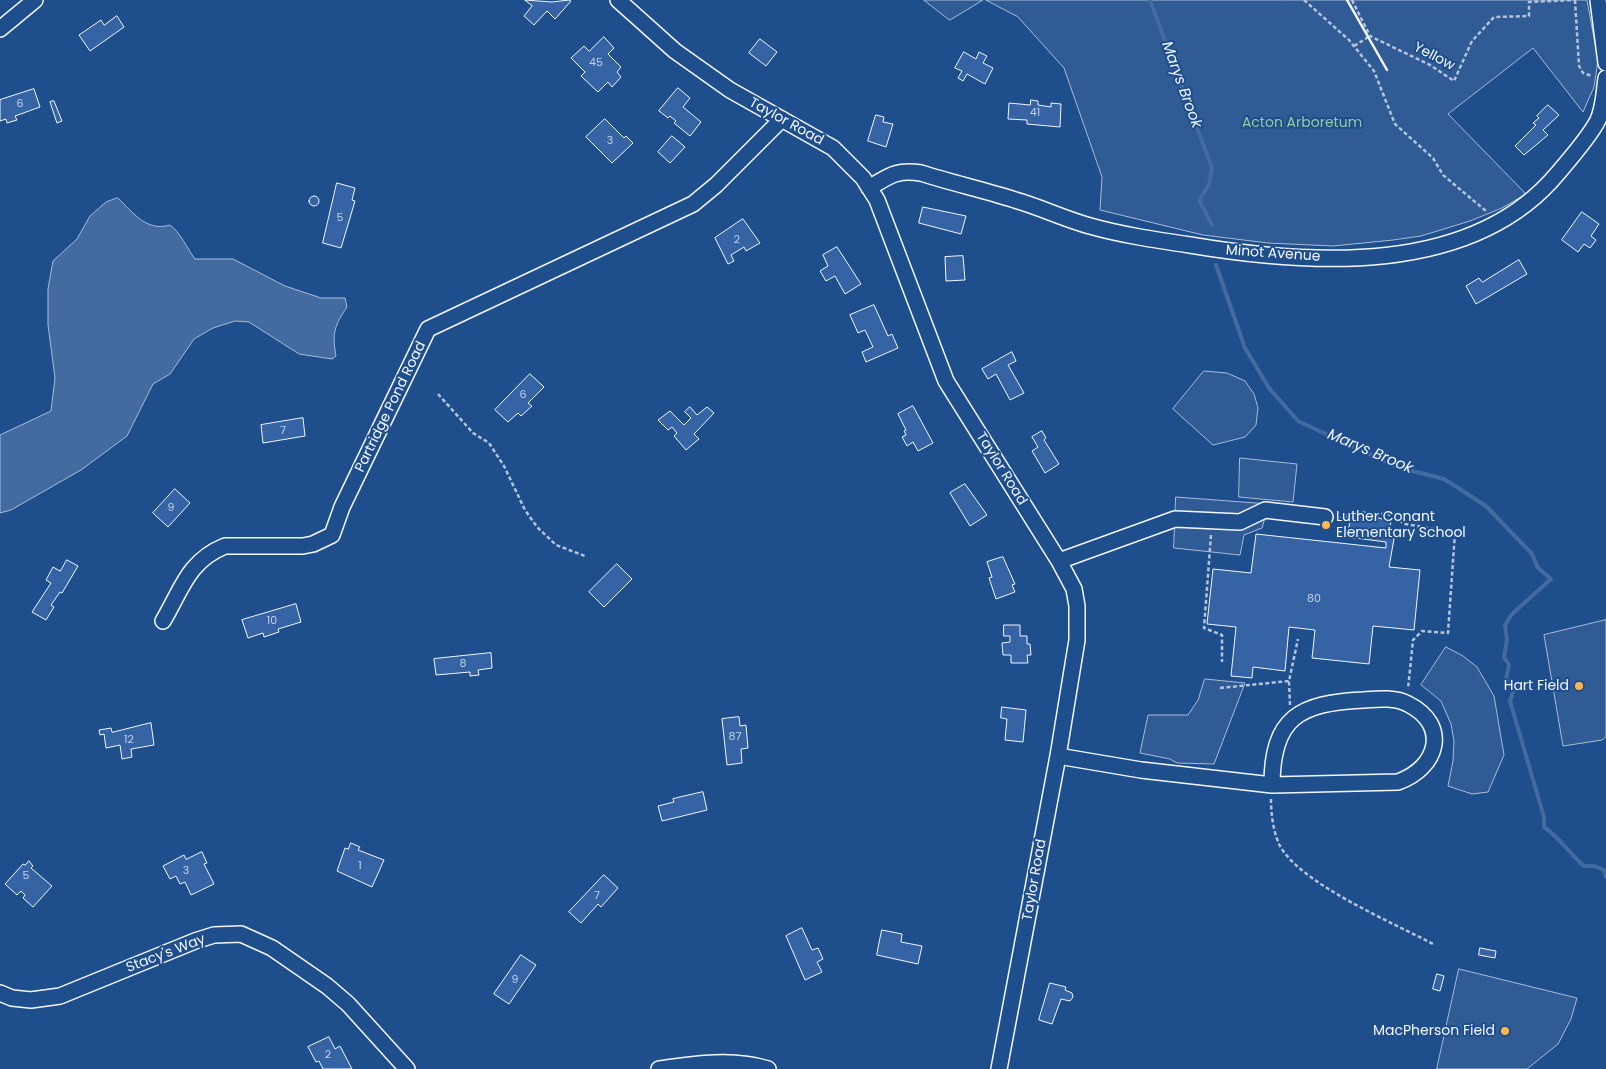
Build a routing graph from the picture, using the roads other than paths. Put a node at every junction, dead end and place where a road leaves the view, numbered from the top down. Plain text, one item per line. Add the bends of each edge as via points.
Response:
1 (35, 0) edge
2 (618, 0) edge
3 (1598, 0) edge
4 (0, 29) edge
5 (1606, 55) edge
6 (1604, 72) edge
7 (782, 119) junction
8 (869, 188) junction
9 (1325, 517) road end
10 (1059, 561) junction
11 (163, 621) dead end
12 (1058, 756) junction
13 (1272, 785) junction
14 (0, 993) edge
15 (407, 1069) edge
16 (659, 1069) edge
17 (768, 1069) edge
18 (999, 1069) edge

1 - 4 street
2 - 7 street, Taylor Road via 675,51 730,90
3 - 5 street, Minot Avenue
5 - 6 street, Minot Avenue
6 - 8 street, Minot Avenue via 1604,100 1597,121 1547,187 1512,216 1467,237 1393,256 1268,256 1148,238 1090,226 1016,200 906,170 891,174
7 - 8 street, Taylor Road via 833,148
7 - 11 street, Partridge Pond Road via 693,204 428,329 342,507 332,535 303,546 225,546 213,550 200,559 189,574
8 - 10 street, Taylor Road via 877,200 946,381
9 - 10 street via 1266,510 1240,522 1175,519
10 - 12 street, Taylor Road via 1074,589 1078,622
12 - 13 street via 1140,770
12 - 18 street, Taylor Road
13 - 13 street via 1398,782 1411,777 1430,758 1434,729 1420,711 1406,702 1385,699 1319,705 1304,710 1290,721 1280,736 1273,753
14 - 15 street, Stacy's Way via 31,1000 60,996 195,941 241,934 272,948 327,986 348,1004
16 - 17 street via 731,1063

